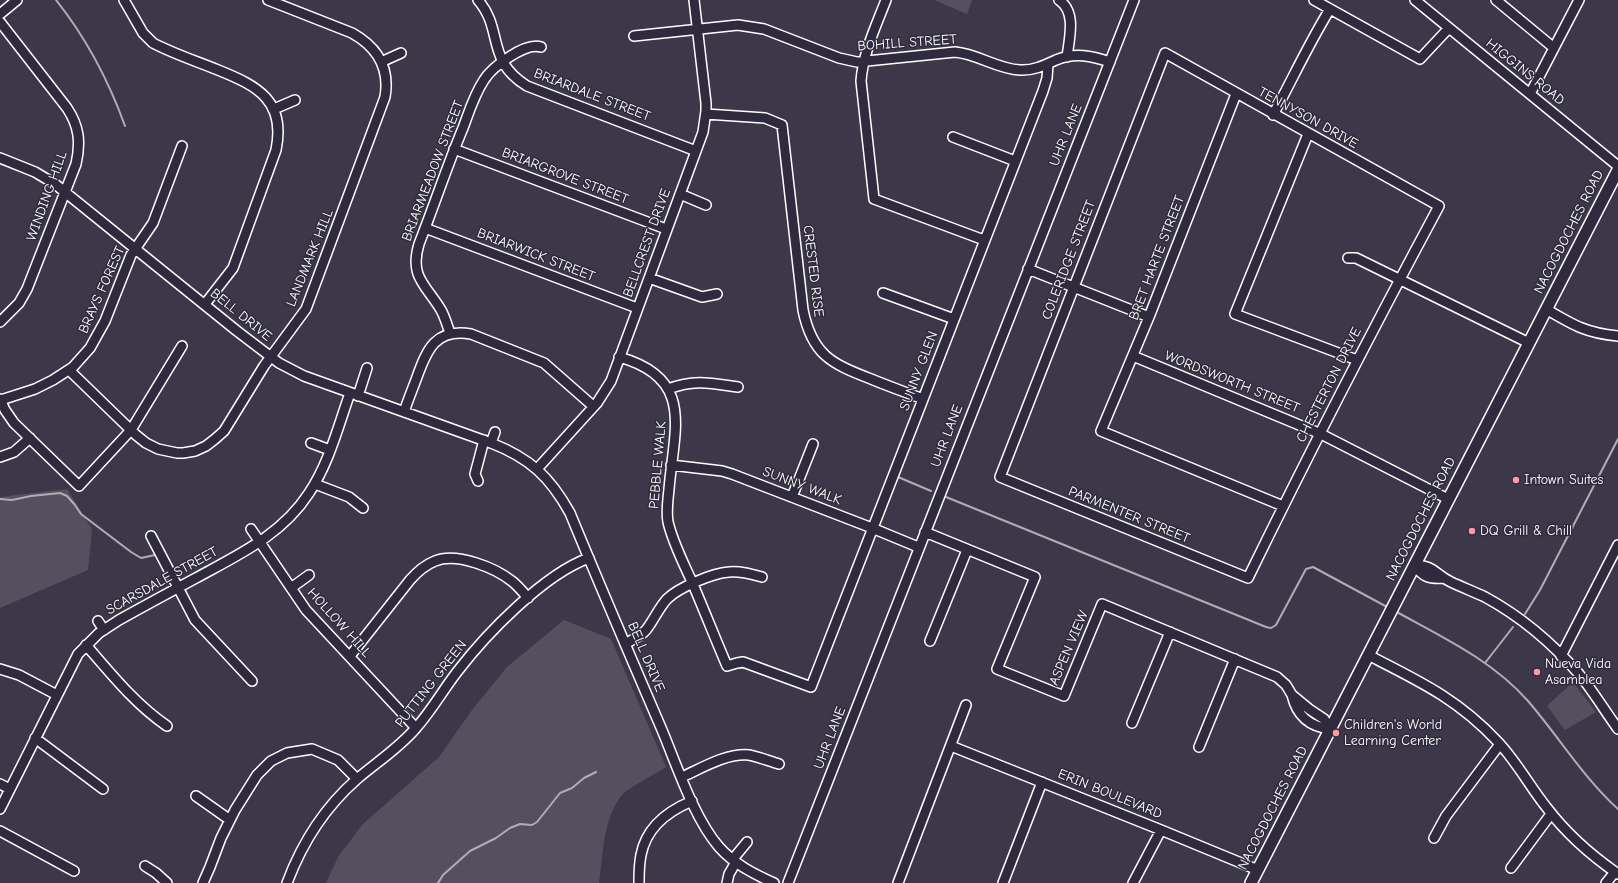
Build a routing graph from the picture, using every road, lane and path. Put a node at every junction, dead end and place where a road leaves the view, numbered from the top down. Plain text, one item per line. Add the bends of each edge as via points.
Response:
1 (17, 0) edge
2 (124, 0) edge
3 (268, 0) edge
4 (478, 0) edge
5 (694, 0) edge
6 (886, 0) edge
7 (1059, 0) edge
8 (1134, 0) edge
9 (1314, 0) edge
10 (1415, 0) edge
11 (1496, 0) edge
12 (1579, 0) edge
13 (1330, 9) junction
14 (0, 14) edge
15 (0, 22) edge
16 (1449, 28) junction
17 (698, 29) junction
18 (634, 36) dead end
19 (541, 47) dead end
20 (1554, 48) junction
21 (401, 53) dead end
22 (1165, 54) joint
23 (1067, 56) junction
24 (863, 61) junction
25 (381, 62) junction
26 (502, 62) junction
27 (1110, 62) junction
28 (1048, 64) junction
29 (1236, 94) junction
30 (1530, 94) junction
31 (295, 100) dead end
32 (274, 109) junction
33 (706, 114) junction
34 (1273, 115) junction
35 (1308, 134) junction
36 (953, 137) dead end
37 (182, 146) dead end
38 (454, 149) junction
39 (696, 151) junction
40 (0, 159) edge
41 (1015, 161) junction
42 (1618, 166) edge
43 (1618, 170) edge
44 (65, 192) junction
45 (680, 194) junction
46 (706, 205) dead end
47 (1439, 206) joint
48 (425, 228) junction
49 (666, 229) junction
50 (984, 240) junction
51 (135, 248) junction
52 (1348, 258) dead end
53 (1028, 269) junction
54 (649, 278) junction
55 (1400, 279) junction
56 (1074, 287) junction
57 (883, 293) dead end
58 (718, 294) dead end
59 (205, 304) junction
60 (638, 308) junction
61 (1546, 309) junction
62 (1149, 317) junction
63 (954, 319) junction
64 (0, 322) edge
65 (450, 333) junction
66 (1618, 336) edge
67 (1529, 343) junction
68 (182, 346) dead end
69 (271, 356) junction
70 (1133, 356) junction
71 (619, 357) junction
72 (1357, 360) junction
73 (367, 368) dead end
74 (68, 370) junction
75 (738, 387) dead end
76 (668, 389) junction
77 (354, 394) junction
78 (923, 399) junction
79 (0, 400) edge
80 (593, 406) junction
81 (404, 412) junction
82 (131, 430) junction
83 (495, 432) dead end
84 (1320, 434) junction
85 (30, 438) junction
86 (488, 442) junction
87 (311, 443) dead end
88 (813, 444) dead end
89 (330, 450) junction
90 (0, 457) edge
91 (671, 465) junction
92 (537, 469) junction
93 (1000, 477) joint
94 (478, 481) dead end
95 (315, 484) junction
96 (792, 497) junction
97 (1448, 499) junction
98 (1283, 506) junction
99 (363, 508) dead end
100 (872, 528) junction
101 (251, 529) dead end
102 (925, 532) junction
103 (150, 536) dead end
104 (260, 542) junction
105 (1618, 545) edge
106 (918, 547) junction
107 (967, 550) junction
108 (589, 558) junction
109 (1414, 565) junction
110 (309, 575) dead end
111 (762, 578) dead end
112 (1248, 578) joint
113 (692, 584) junction
114 (178, 588) junction
115 (291, 588) junction
116 (528, 598) junction
117 (98, 621) dead end
118 (104, 630) junction
119 (1170, 632) junction
120 (930, 641) dead end
121 (625, 644) junction
122 (86, 645) junction
123 (1368, 655) junction
124 (350, 656) junction
125 (1561, 656) junction
126 (1235, 659) junction
127 (727, 666) joint
128 (0, 669) edge
129 (252, 681) dead end
130 (57, 695) junction
131 (966, 705) dead end
132 (1132, 723) dead end
133 (167, 726) dead end
134 (416, 728) junction
135 (1331, 729) junction
136 (1618, 729) edge
137 (35, 738) junction
138 (1500, 744) junction
139 (951, 746) junction
140 (1200, 747) dead end
141 (779, 764) dead end
142 (682, 777) junction
143 (357, 779) junction
144 (1042, 782) junction
145 (0, 784) edge
146 (10, 789) junction
147 (103, 789) dead end
148 (196, 796) dead end
149 (692, 802) junction
150 (0, 809) edge
151 (1551, 814) junction
152 (230, 820) junction
153 (1161, 830) junction
154 (0, 831) edge
155 (1434, 838) dead end
156 (747, 842) dead end
157 (734, 860) junction
158 (145, 866) dead end
159 (1511, 868) dead end
160 (74, 870) dead end
161 (1258, 870) junction
162 (1616, 873) edge
163 (167, 883) edge
164 (203, 883) edge
165 (287, 883) edge
166 (639, 883) edge
167 (726, 883) edge
168 (774, 883) edge
169 (788, 883) edge
170 (898, 883) edge
171 (1003, 883) edge
172 (1133, 883) edge
173 (1251, 883) edge
174 (1606, 883) edge

1 - 14 street
2 - 32 street via 143,33 153,42 250,84 269,100
3 - 25 street via 352,33 372,48
4 - 26 street, BRIARDALE STREET via 490,19
5 - 17 street, BELLCREST DRIVE
6 - 24 street
7 - 23 street via 1066,6 1070,21
8 - 27 street, UHR LANE
9 - 13 street
10 - 16 street, HIGGINS ROAD
11 - 20 street
12 - 20 street
13 - 16 street via 1420,59
13 - 34 street via 1310,41
15 - 44 street, WINDING HILL via 76,122 79,152
16 - 30 street, HIGGINS ROAD
17 - 18 street, BOHILL STREET
17 - 24 street, BOHILL STREET via 738,25 755,27 839,58
17 - 33 street, BELLCREST DRIVE
19 - 26 street, BRIARMEADOW STREET via 524,48
20 - 30 street
21 - 25 street
22 - 29 street, TENNYSON DRIVE
22 - 56 street, COLERIDGE STREET
23 - 27 street, BOHILL STREET via 1088,55
23 - 28 street, BOHILL STREET
24 - 28 street, BOHILL STREET via 955,52 1009,69 1027,70
24 - 50 street via 861,81 874,199
25 - 69 street, LANDMARK HILL via 386,79 386,97 306,309
26 - 38 street, BRIARMEADOW STREET via 481,85
26 - 39 street, BRIARDALE STREET via 513,76 527,86
27 - 53 street, UHR LANE
28 - 41 street, SUNNY GLEN via 1043,91
29 - 34 street, TENNYSON DRIVE
29 - 62 street, BRET HARTE STREET
30 - 42 street, HIGGINS ROAD
31 - 32 street
32 - 59 street via 279,130 276,150 233,268
33 - 39 street, BELLCREST DRIVE
33 - 78 street, CRESTED RISE via 765,118 782,126 803,310 811,337 823,354 834,363
34 - 35 street, TENNYSON DRIVE
35 - 47 street, TENNYSON DRIVE
35 - 72 street via 1236,314
36 - 41 street
37 - 51 street, BRAYS FOREST via 153,223
38 - 48 street, BRIARMEADOW STREET
38 - 49 street, BRIARGROVE STREET
39 - 45 street, BELLCREST DRIVE
40 - 44 street, BELL DRIVE via 46,178
41 - 50 street, SUNNY GLEN
43 - 61 main road, NACOGDOCHES ROAD
44 - 51 street, BELL DRIVE
44 - 64 street, WINDING HILL via 25,294
45 - 46 street
45 - 49 street, BELLCREST DRIVE
47 - 55 street, CHESTERTON DRIVE
48 - 60 street, BRIARWICK STREET
48 - 65 street, BRIARMEADOW STREET via 417,249 416,269 423,287 443,314
49 - 54 street, BELLCREST DRIVE
50 - 63 street, SUNNY GLEN
51 - 59 street, BELL DRIVE
51 - 74 street, BRAYS FOREST via 97,338 82,358
52 - 55 street via 1356,258
53 - 56 street
53 - 102 street, UHR LANE
54 - 58 street via 702,297
54 - 60 street, BELLCREST DRIVE
55 - 67 street
55 - 72 street, CHESTERTON DRIVE
56 - 62 street
56 - 93 street, COLERIDGE STREET
57 - 63 street
59 - 69 street, BELL DRIVE
60 - 71 street, BELLCREST DRIVE
61 - 66 street via 1584,329 1598,334
61 - 67 main road, NACOGDOCHES ROAD
62 - 70 street, BRET HARTE STREET
63 - 78 street, SUNNY GLEN
65 - 80 street via 471,334 544,363
65 - 81 street via 437,339 424,356
67 - 97 main road, NACOGDOCHES ROAD
68 - 82 street
69 - 77 street, BELL DRIVE via 301,375
69 - 82 street, LANDMARK HILL via 224,430 206,446 189,452 165,451 146,443
70 - 84 street, WORDSWORTH STREET
70 - 98 street, BRET HARTE STREET via 1102,432
71 - 76 street, PEBBLE WALK via 636,362 653,372
71 - 80 street, BELLCREST DRIVE via 607,388
72 - 84 street, CHESTERTON DRIVE
73 - 77 street, SCARSDALE STREET
74 - 79 street, BRAYS FOREST via 35,389
74 - 82 street, LANDMARK HILL
75 - 76 street via 694,382
76 - 91 street, PEBBLE WALK via 674,401 676,419
77 - 81 street, BELL DRIVE
77 - 89 street, SCARSDALE STREET
78 - 100 street, SUNNY GLEN
79 - 85 street via 10,418
80 - 92 street, BELLCREST DRIVE
81 - 86 street, BELL DRIVE
82 - 85 street via 79,486
83 - 86 street
84 - 97 street, WORDSWORTH STREET
84 - 98 street, CHESTERTON DRIVE
85 - 90 street via 14,452
86 - 92 street, BELL DRIVE via 520,456
86 - 94 street via 475,474
87 - 89 street
88 - 96 street
89 - 95 street, SCARSDALE STREET
91 - 96 street, SUNNY WALK via 722,471
91 - 113 street, PEBBLE WALK via 667,516
92 - 108 street, BELL DRIVE via 563,500
93 - 112 street, PARMENTER STREET
95 - 99 street via 349,497
95 - 104 street, SCARSDALE STREET via 288,520
96 - 100 street, SUNNY WALK
97 - 109 main road, NACOGDOCHES ROAD
98 - 112 street, CHESTERTON DRIVE
100 - 106 street, SUNNY WALK
100 - 127 street, SUNNY GLEN via 811,687 744,662
101 - 104 street, HOLLOW HILL
102 - 106 street, UHR LANE
102 - 107 street, ASPEN VIEW
103 - 114 street
104 - 114 street, SCARSDALE STREET
104 - 115 street, HOLLOW HILL
105 - 125 street
106 - 169 street, UHR LANE
107 - 119 street, ASPEN VIEW via 1035,577 997,669 1064,696 1102,604
107 - 120 street
108 - 116 street, PUTTING GREEN via 562,571
108 - 121 street, BELL DRIVE
109 - 123 main road, NACOGDOCHES ROAD
109 - 125 street via 1421,574 1432,579 1444,578 1484,597 1526,625
110 - 115 street
111 - 113 street via 748,573 729,572
113 - 121 street via 675,592 659,608 645,631
113 - 127 street, PEBBLE WALK
114 - 118 street, SCARSDALE STREET
114 - 129 street via 195,620
115 - 124 street, HOLLOW HILL via 306,610
116 - 124 street via 507,577 479,564 468,560 436,561 410,580
116 - 134 street, PUTTING GREEN via 472,653
117 - 118 street
118 - 122 street, SCARSDALE STREET
119 - 126 street, ASPEN VIEW
119 - 132 street
121 - 142 street, BELL DRIVE
122 - 130 street, SCARSDALE STREET via 78,654
122 - 133 street via 124,688
123 - 135 main road, NACOGDOCHES ROAD
123 - 138 street via 1449,699 1477,720
124 - 134 street, HOLLOW HILL
125 - 136 street via 1579,674
126 - 135 street, ASPEN VIEW via 1280,679 1292,695 1324,719
126 - 140 street
128 - 130 street via 19,675
130 - 137 street, SCARSDALE STREET
131 - 139 street
134 - 143 street, PUTTING GREEN via 401,744
135 - 161 main road, NACOGDOCHES ROAD
137 - 146 street, SCARSDALE STREET
137 - 147 street
138 - 151 street
138 - 155 street via 1446,816
139 - 144 street, ERIN BOULEVARD
139 - 170 street
141 - 142 street via 749,755 737,756 725,758
142 - 149 street, BELL DRIVE
143 - 152 street via 344,765 327,754 312,749 287,753 271,761 257,775
143 - 165 street, PUTTING GREEN via 321,818 306,842
144 - 153 street, ERIN BOULEVARD
144 - 171 street
145 - 146 street
146 - 150 street, SCARSDALE STREET
148 - 152 street
149 - 157 street, BELL DRIVE via 708,833
149 - 166 street via 664,817 652,830 641,855
151 - 159 street
151 - 162 street via 1572,836
152 - 164 street
153 - 161 street, ERIN BOULEVARD
153 - 172 street
154 - 160 street
156 - 157 street
157 - 167 street
157 - 168 street, BELL DRIVE
158 - 163 street
161 - 173 main road, NACOGDOCHES ROAD
162 - 174 street

